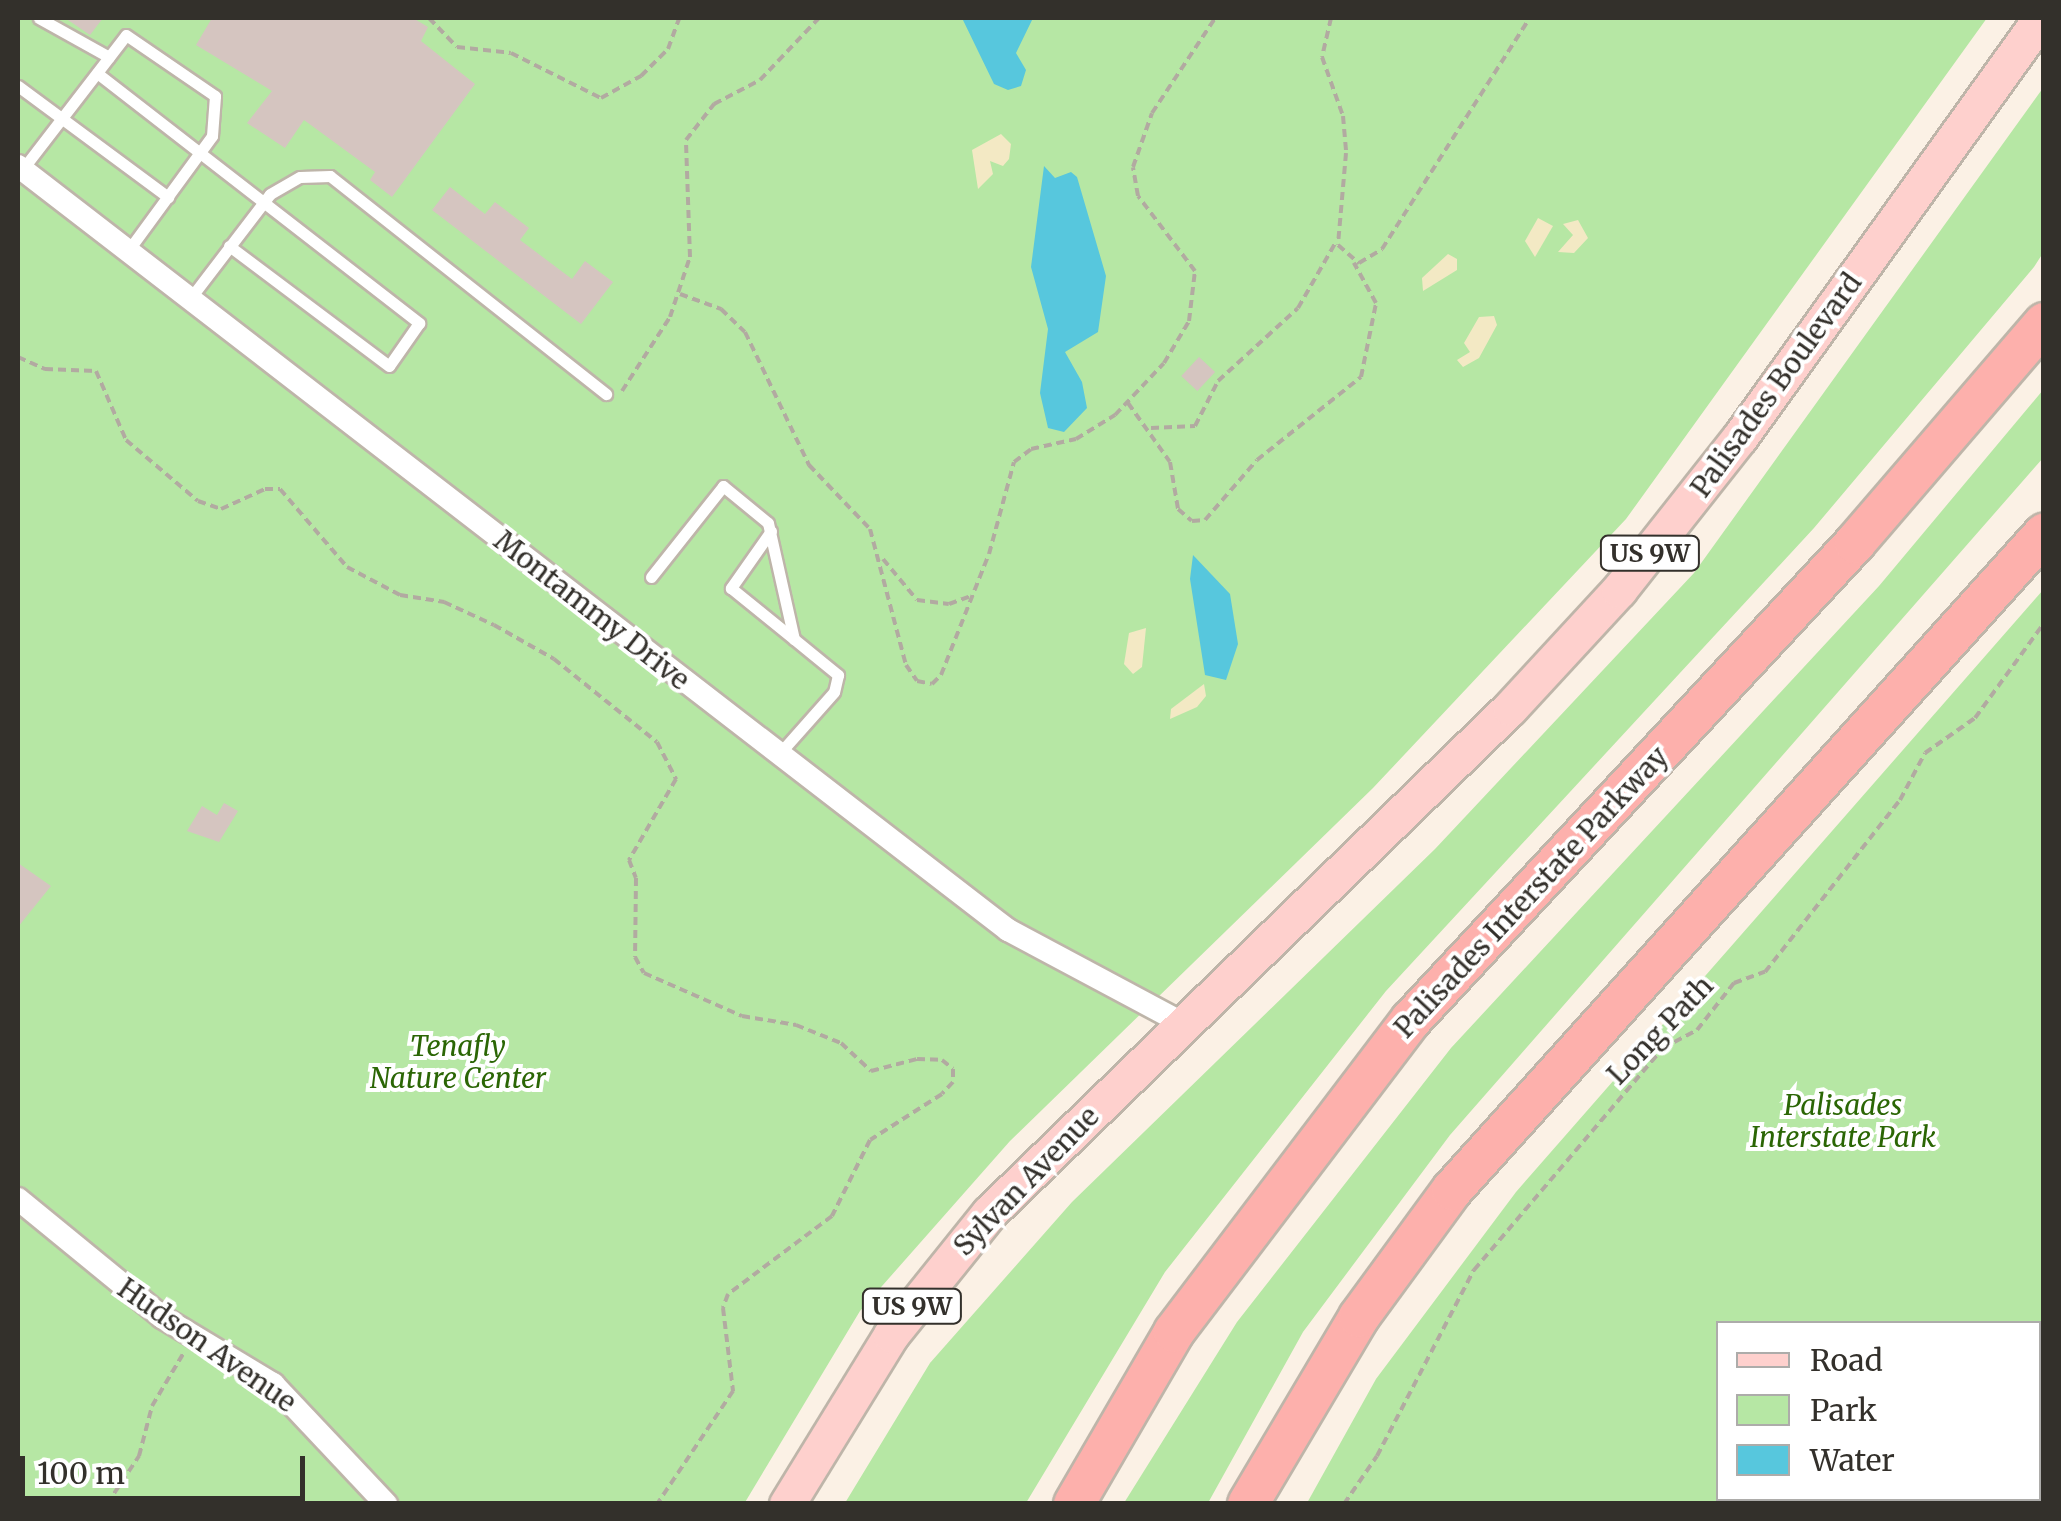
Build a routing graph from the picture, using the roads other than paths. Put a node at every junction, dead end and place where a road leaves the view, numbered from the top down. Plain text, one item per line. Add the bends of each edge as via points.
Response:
1 (39, 18) edge
2 (2042, 18) edge
3 (109, 57) junction
4 (97, 73) junction
5 (18, 86) edge
6 (62, 118) junction
7 (202, 152) junction
8 (20, 168) edge
9 (168, 197) junction
10 (264, 203) junction
11 (228, 246) junction
12 (127, 252) junction
13 (189, 300) junction
14 (2044, 323) edge
15 (606, 394) road end
16 (770, 531) junction
17 (2044, 534) edge
18 (651, 577) dead end
19 (794, 639) junction
20 (780, 754) junction
21 (1184, 1024) junction
22 (18, 1198) edge
23 (386, 1504) edge
24 (787, 1504) edge
25 (1074, 1504) edge
26 (1248, 1504) edge

1 - 3 lane
2 - 21 main road, Palisades Boulevard / US 9W via 1731,450 1619,590 1484,734
3 - 4 lane
3 - 7 lane via 126,35 215,96 218,114
4 - 6 lane
4 - 7 lane
5 - 6 lane
6 - 8 lane
6 - 9 lane
7 - 9 lane
7 - 10 lane
8 - 12 street, Montammy Drive
9 - 12 lane
10 - 11 lane
10 - 11 lane via 419,323 389,366
10 - 15 lane via 300,177 330,176
11 - 13 lane
12 - 13 street, Montammy Drive
13 - 20 street, Montammy Drive
14 - 25 highway, Palisades Interstate Parkway via 1854,543 1411,1020 1174,1332
16 - 18 lane via 723,486
16 - 19 lane
16 - 19 lane via 732,588
17 - 26 highway via 1452,1190 1360,1318
19 - 20 lane via 838,675 834,692
20 - 21 street, Montammy Drive via 1008,930
21 - 24 main road, Sylvan Avenue / US 9W via 1009,1192 938,1274 860,1378
22 - 23 street, Hudson Avenue via 193,1338 301,1408

